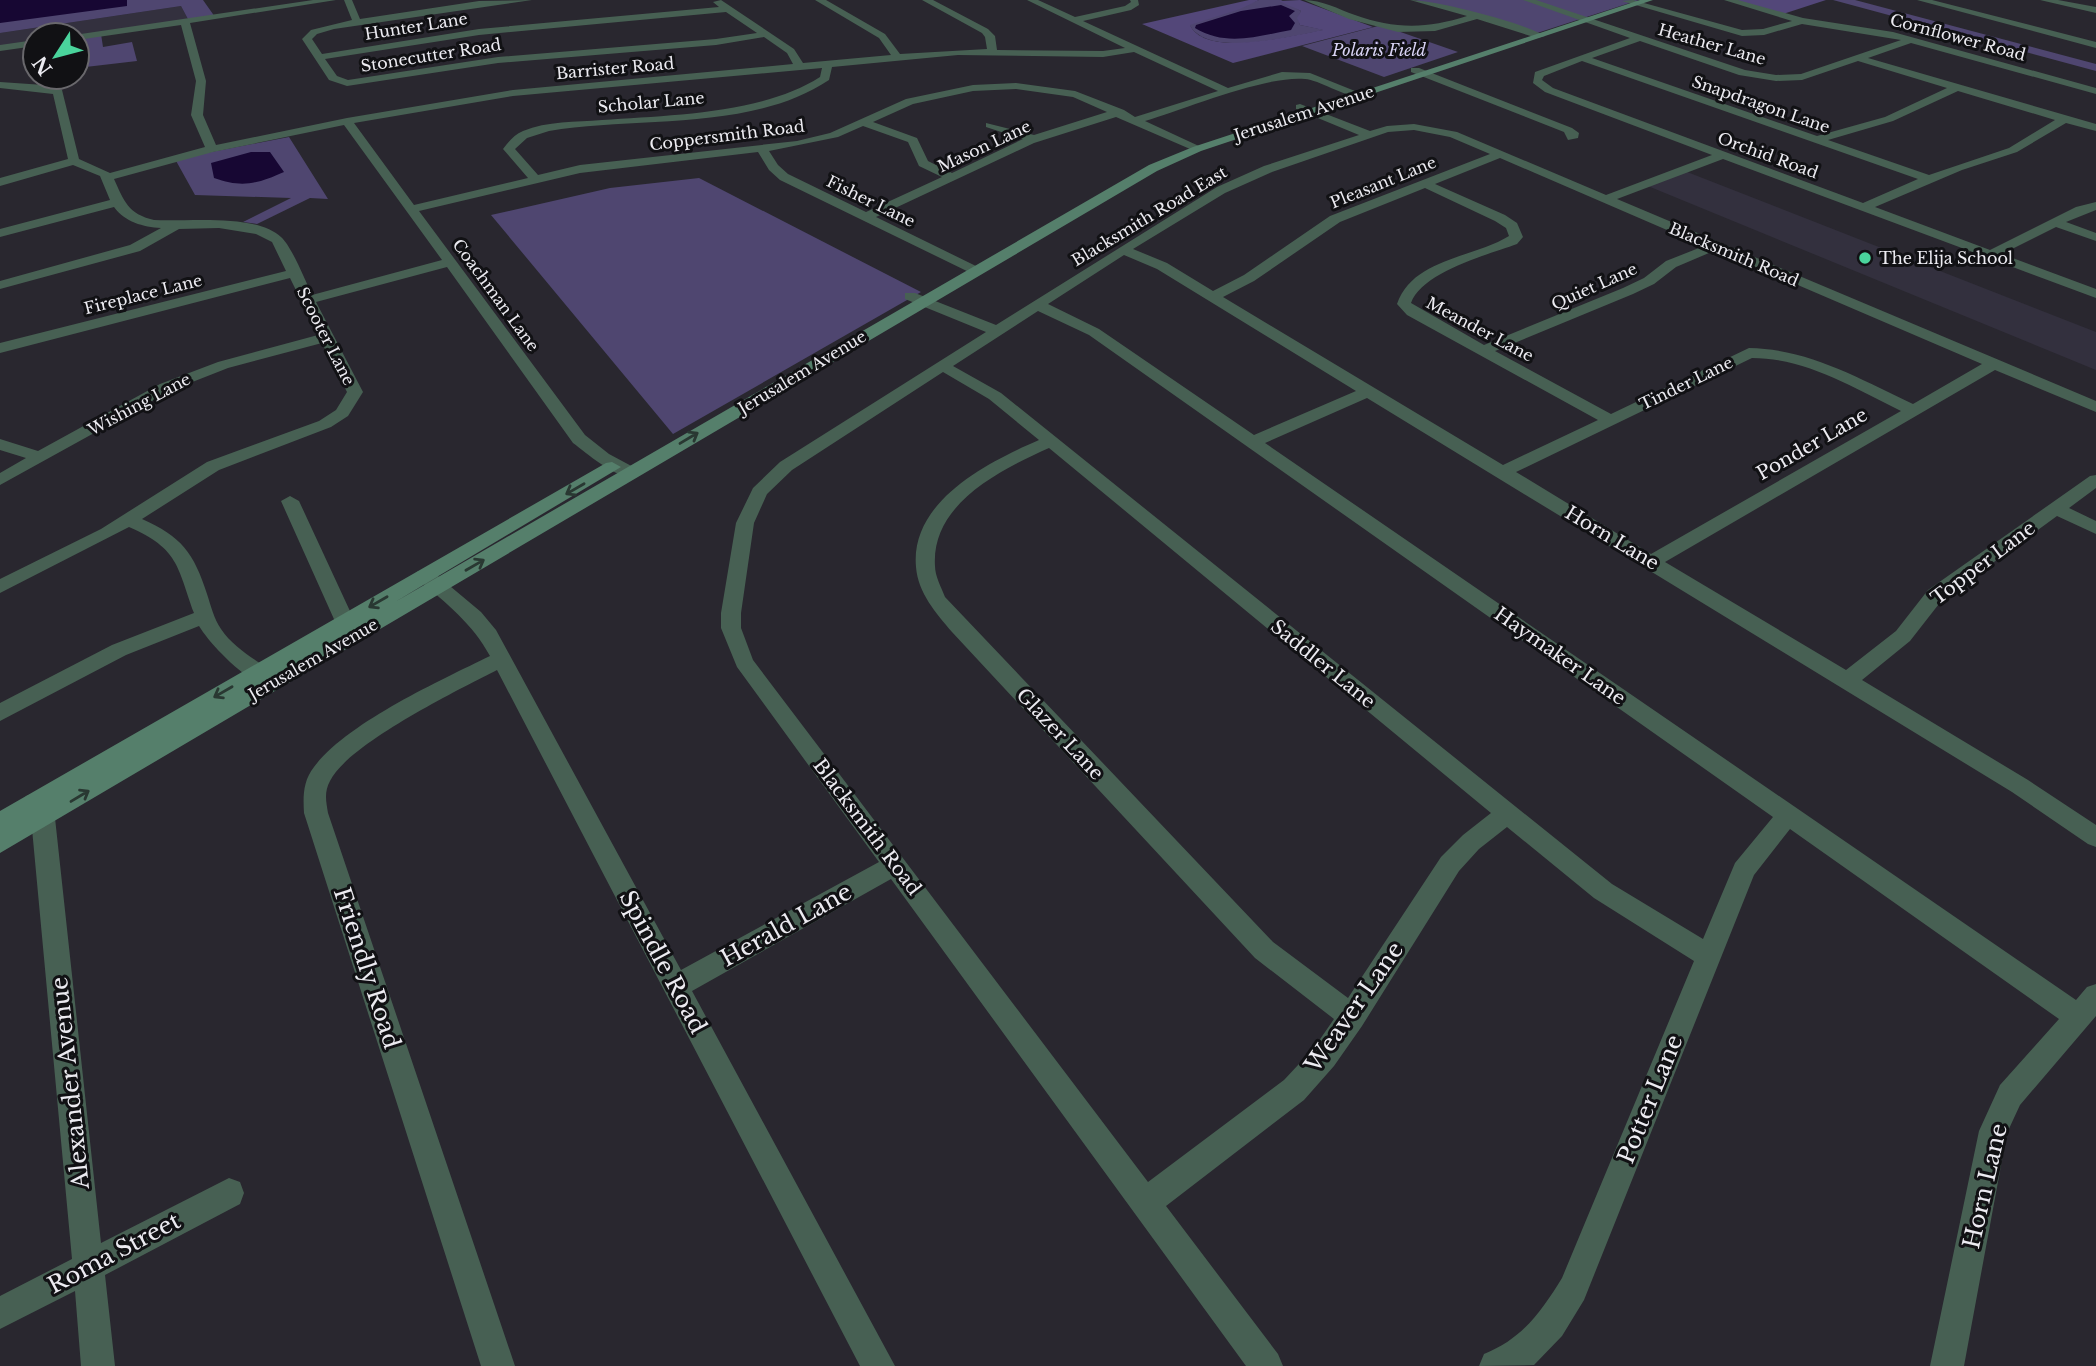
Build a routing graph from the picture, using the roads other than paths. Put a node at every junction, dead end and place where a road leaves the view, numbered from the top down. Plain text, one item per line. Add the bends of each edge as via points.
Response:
1 (332, 0) edge
2 (348, 0) edge
3 (528, 0) edge
4 (714, 0) edge
5 (819, 0) edge
6 (926, 0) edge
7 (1031, 0) edge
8 (1134, 0) edge
9 (1308, 0) edge
10 (1414, 0) edge
11 (1527, 0) edge
12 (1649, 0) edge
13 (1728, 0) edge
14 (1921, 0) edge
15 (2044, 0) edge
16 (1631, 2) edge
17 (282, 3) edge
18 (727, 9) junction
19 (2096, 10) edge
20 (1477, 16) junction
21 (1580, 19) junction
22 (1074, 20) junction
23 (185, 21) junction
24 (1802, 21) junction
25 (357, 22) junction
26 (766, 34) junction
27 (1534, 34) junction
28 (91, 35) edge
29 (1637, 38) junction
30 (1911, 40) junction
31 (21, 45) edge
32 (2096, 45) edge
33 (0, 48) edge
34 (1134, 49) junction
35 (992, 51) junction
36 (1027, 52) junction
37 (319, 57) junction
38 (897, 57) junction
39 (1582, 58) junction
40 (1858, 58) junction
41 (1023, 63) dead end
42 (827, 65) junction
43 (800, 67) junction
44 (1420, 72) junction
45 (411, 74) junction
46 (0, 85) edge
47 (416, 85) dead end
48 (1957, 87) junction
49 (2096, 91) edge
50 (1228, 92) junction
51 (1355, 93) junction
52 (422, 96) dead end
53 (428, 107) junction
54 (1304, 109) junction
55 (1120, 112) junction
56 (2064, 119) junction
57 (1137, 120) junction
58 (347, 121) junction
59 (863, 122) junction
60 (990, 125) dead end
61 (2096, 128) edge
62 (1367, 134) junction
63 (1572, 138) dead end
64 (1035, 139) junction
65 (1816, 139) junction
66 (1193, 146) junction
67 (762, 148) junction
68 (212, 149) junction
69 (1500, 154) junction
70 (1723, 155) junction
71 (74, 161) junction
72 (107, 177) junction
73 (953, 178) junction
74 (1929, 178) junction
75 (535, 179) junction
76 (0, 182) edge
77 (1424, 183) junction
78 (1605, 199) junction
79 (119, 202) junction
80 (2096, 205) edge
81 (1864, 207) junction
82 (412, 209) junction
83 (866, 217) junction
84 (2056, 222) junction
85 (179, 223) junction
86 (0, 233) edge
87 (2096, 237) edge
88 (1715, 246) junction
89 (1123, 250) junction
90 (1990, 255) junction
91 (451, 262) junction
92 (969, 268) junction
93 (294, 273) junction
94 (0, 285) edge
95 (2096, 294) edge
96 (1213, 297) junction
97 (917, 299) junction
98 (308, 300) junction
99 (1038, 305) junction
100 (997, 331) junction
101 (328, 337) junction
102 (0, 348) edge
103 (1483, 351) junction
104 (1994, 364) junction
105 (943, 366) junction
106 (1369, 391) junction
107 (2096, 408) edge
108 (1913, 410) junction
109 (1611, 419) junction
110 (1051, 441) junction
111 (1253, 442) junction
112 (0, 444) edge
113 (41, 458) junction
114 (623, 469) junction
115 (1503, 472) junction
116 (0, 480) edge
117 (2096, 480) edge
118 (290, 501) dead end
119 (2057, 509) junction
120 (128, 519) junction
121 (2096, 528) edge
122 (1651, 562) junction
123 (432, 581) junction
124 (0, 587) edge
125 (205, 616) junction
126 (349, 629) junction
127 (502, 659) junction
128 (266, 676) junction
129 (1846, 681) junction
130 (0, 713) edge
131 (38, 810) junction
132 (1507, 814) junction
133 (1788, 815) junction
134 (0, 822) edge
135 (2096, 836) edge
136 (0, 844) edge
137 (895, 865) junction
138 (1708, 956) junction
139 (676, 986) junction
140 (2087, 1006) edge
141 (1352, 1017) junction
142 (229, 1193) dead end
143 (1144, 1204) junction
144 (88, 1267) junction
145 (0, 1314) edge
146 (98, 1366) edge
147 (498, 1366) edge
148 (878, 1366) edge
149 (1266, 1366) edge
150 (1496, 1366) edge
151 (1947, 1366) edge

1 - 17 street
2 - 25 street
3 - 25 street
4 - 18 street
5 - 38 street via 882,36
6 - 35 street via 985,31
7 - 22 street
8 - 22 street via 1136,4 1128,8
9 - 20 street via 1375,25 1403,30 1437,28
10 - 20 street
11 - 21 street, Heather Lane
12 - 16 main road, Jerusalem Avenue
13 - 24 street, Cornflower Road
14 - 32 street
15 - 19 street
16 - 21 main road, Jerusalem Avenue
16 - 24 street via 1742,33
17 - 23 street
18 - 26 street
18 - 37 street, Hunter Lane via 488,31
20 - 27 street
21 - 27 main road, Jerusalem Avenue
21 - 29 street, Heather Lane
22 - 34 street
23 - 28 street
23 - 68 street via 201,81 197,115
24 - 30 street, Cornflower Road
25 - 37 street via 310,34 307,39
26 - 43 street via 791,51
26 - 45 street, Stonecutter Road via 498,60
27 - 44 main road, Jerusalem Avenue
29 - 39 street, Orchid Road
29 - 40 street, Heather Lane via 1743,73 1776,78 1802,77
30 - 40 street, Heather Lane
30 - 49 street, Cornflower Road
31 - 33 street
34 - 36 street, Barrister Road via 1103,54
34 - 50 street
35 - 36 street, Barrister Road
35 - 38 street, Barrister Road
36 - 41 street
37 - 45 street, Stonecutter Road via 335,80 342,82
38 - 42 street, Barrister Road
39 - 65 street, Snapdragon Lane
39 - 70 street, Orchid Road via 1539,74 1536,81 1549,90
40 - 48 street
42 - 43 street, Barrister Road
42 - 75 street, Scholar Lane via 825,78 815,86 756,106 530,132 509,149
43 - 53 street, Barrister Road via 513,93
44 - 51 main road, Jerusalem Avenue
44 - 63 street via 1568,130
45 - 47 street
46 - 71 street via 58,92
48 - 56 street
48 - 65 street via 1889,119
50 - 51 street via 1290,75 1310,76
50 - 57 street
51 - 54 main road, Jerusalem Avenue
52 - 53 street
53 - 58 street, Barrister Road
54 - 62 street
54 - 66 main road, Jerusalem Avenue
55 - 57 street, Coppersmith Road
55 - 59 street, Coppersmith Road via 1075,94 1018,80 932,95
55 - 64 street, Mason Lane
56 - 61 street
56 - 74 street via 2014,150
57 - 66 street, Coppersmith Road
58 - 68 street, Barrister Road
58 - 82 street, Coachman Lane
59 - 67 street, Coppersmith Road via 821,139
59 - 73 street via 914,140 923,163
60 - 64 street
62 - 69 street, Blacksmith Road via 1396,128 1432,129
62 - 89 street, Blacksmith Road East via 1245,178
64 - 73 street, Mason Lane
65 - 74 street, Snapdragon Lane
66 - 92 main road, Jerusalem Avenue
67 - 75 street, Coppersmith Road via 606,165
67 - 83 street, Fisher Lane via 784,177
68 - 72 street, Barrister Road
69 - 77 street, Pleasant Lane
69 - 78 street, Blacksmith Road
70 - 78 street
70 - 81 street, Orchid Road
71 - 72 street
71 - 76 street
72 - 79 street, Scooter Lane
73 - 83 street, Mason Lane
74 - 81 street
75 - 82 street, Coppersmith Road
77 - 96 street, Pleasant Lane via 1335,219
77 - 103 street, Meander Lane via 1500,218 1516,232 1512,241 1437,271 1404,295 1404,304 1412,312
78 - 88 street, Blacksmith Road
79 - 85 street, Scooter Lane via 131,217 149,223
79 - 86 street
80 - 84 street
81 - 90 street, Orchid Road
82 - 91 street, Coachman Lane
83 - 92 street, Fisher Lane
84 - 87 street
84 - 90 street
85 - 93 street, Scooter Lane via 231,225 269,233
85 - 94 street via 127,250
88 - 103 street, Quiet Lane via 1671,264 1628,291
88 - 104 street, Blacksmith Road
89 - 96 street, Horn Lane via 1162,266
89 - 99 street, Blacksmith Road East
90 - 95 street, Orchid Road
91 - 98 street
91 - 114 street, Coachman Lane via 579,439
92 - 97 main road, Jerusalem Avenue
93 - 98 street, Scooter Lane
93 - 102 street, Fireplace Lane
96 - 106 street, Horn Lane
97 - 100 street
97 - 114 main road, Jerusalem Avenue
98 - 101 street, Scooter Lane
99 - 100 street, Blacksmith Road East
99 - 111 street, Haymaker Lane via 1094,332
100 - 105 street, Blacksmith Road
101 - 113 street, Wishing Lane via 191,376
101 - 120 street, Scooter Lane via 355,393 342,413 309,432 213,466
103 - 109 street, Meander Lane
104 - 107 street, Blacksmith Road
104 - 108 street, Ponder Lane
105 - 110 street, Saddler Lane via 986,390
105 - 137 street, Blacksmith Road via 786,466 759,492 745,523 731,613 744,662
106 - 111 street
106 - 115 street, Horn Lane
108 - 109 street, Tinder Lane via 1805,360 1758,352
108 - 122 street, Ponder Lane
109 - 115 street, Tinder Lane
110 - 132 street, Saddler Lane
110 - 141 street, Glazer Lane via 1006,461 945,506 933,522 925,564 936,598 1264,950
111 - 133 street, Haymaker Lane
112 - 113 street
113 - 116 street, Wishing Lane
114 - 123 main road, Jerusalem Avenue
115 - 122 street, Horn Lane
117 - 119 street, Topper Lane
118 - 126 street
119 - 121 street
119 - 129 street, Topper Lane via 1935,595 1903,636
120 - 124 street, Scooter Lane
120 - 125 street via 156,532 178,550
122 - 129 street, Horn Lane
123 - 126 main road, Jerusalem Avenue
123 - 127 street, Spindle Road via 474,617
125 - 128 street via 216,638
125 - 130 street via 119,650
126 - 128 main road, Jerusalem Avenue
127 - 139 street, Spindle Road
127 - 147 street, Friendly Road via 428,696 345,748 321,774 314,792 316,813
128 - 131 main road, Jerusalem Avenue
129 - 135 street, Horn Lane
131 - 134 main road, Jerusalem Avenue
131 - 136 main road, Jerusalem Avenue
131 - 144 street, Alexander Avenue
132 - 138 street, Saddler Lane via 1603,891
132 - 141 street, Weaver Lane via 1450,864
133 - 138 street, Potter Lane via 1744,870
133 - 140 street, Haymaker Lane
137 - 139 street, Herald Lane
137 - 143 street, Blacksmith Road
138 - 150 street, Potter Lane via 1573,1289 1546,1334 1514,1360
139 - 148 street, Spindle Road
140 - 151 street, Horn Lane via 2010,1095 1993,1131
141 - 143 street, Weaver Lane via 1294,1090
142 - 144 street, Roma Street
143 - 149 street, Blacksmith Road
144 - 145 street, Roma Street
144 - 146 street, Alexander Avenue

